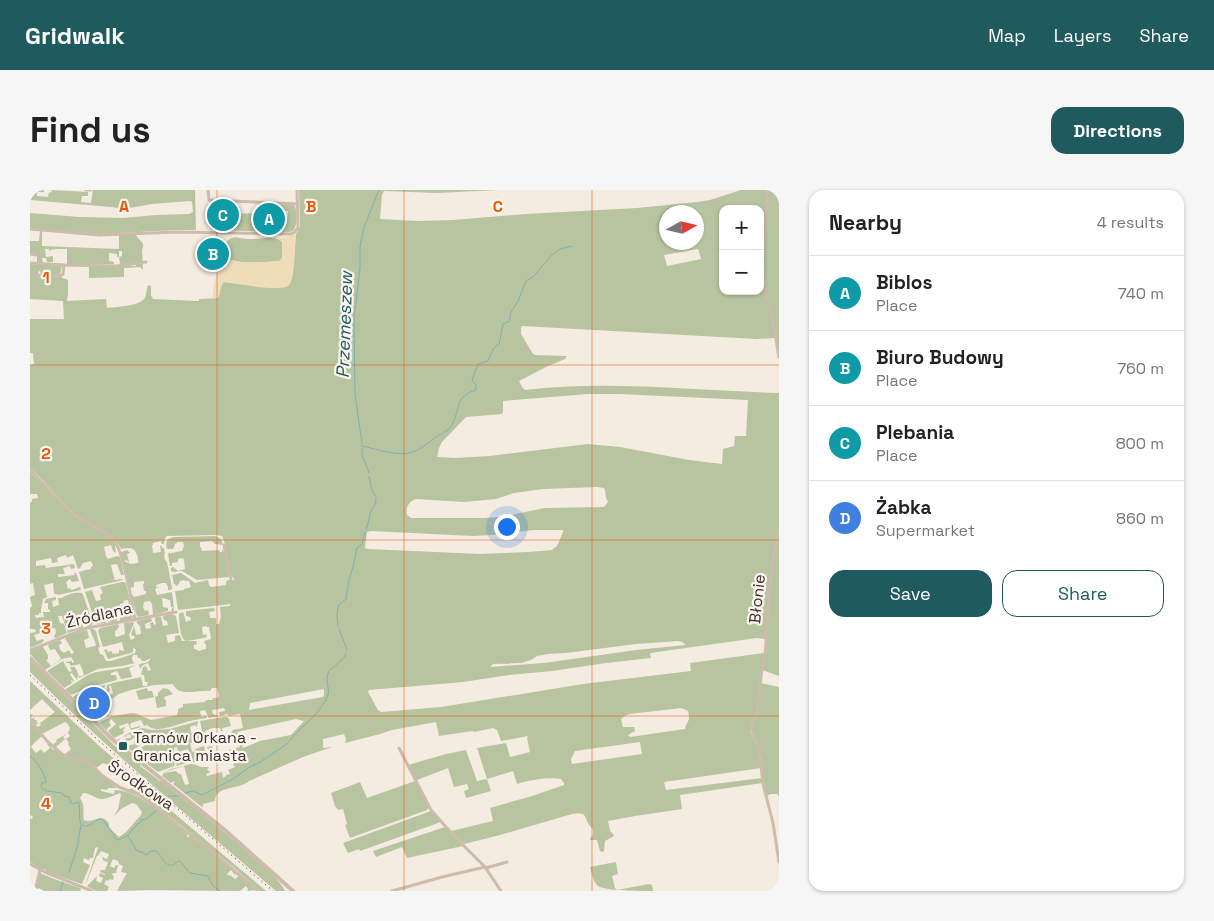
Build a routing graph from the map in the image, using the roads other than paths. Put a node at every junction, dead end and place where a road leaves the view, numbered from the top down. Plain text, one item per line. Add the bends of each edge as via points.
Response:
1 (86, 190) edge
2 (91, 190) edge
3 (208, 190) edge
4 (297, 190) edge
5 (768, 190) edge
6 (298, 204) junction
7 (30, 229) edge
8 (30, 254) edge
9 (36, 255) dead end
10 (146, 262) dead end
11 (30, 263) edge
12 (64, 265) junction
13 (30, 275) edge
14 (779, 357) edge
15 (30, 468) edge
16 (779, 532) edge
17 (224, 545) dead end
18 (231, 579) dead end
19 (176, 612) dead end
20 (135, 620) junction
21 (30, 650) edge
22 (30, 658) edge
23 (30, 720) edge
24 (399, 748) dead end
25 (507, 862) dead end
26 (779, 862) edge
27 (30, 864) edge
28 (486, 868) junction
29 (40, 870) junction
30 (35, 891) edge
31 (92, 891) edge
32 (258, 891) edge
33 (293, 891) edge
34 (392, 891) edge
35 (501, 891) edge

1 - 2 street
3 - 6 street via 209,200
4 - 6 street
5 - 14 street via 762,280
6 - 7 street via 297,231 291,234 100,234
8 - 9 street
10 - 12 street via 124,266
11 - 12 street
12 - 13 street via 62,276
15 - 20 street via 78,518 115,540
16 - 26 street, Błonie via 773,560 757,713 751,728 759,748
17 - 18 street
19 - 20 street, Źródlana
20 - 21 street, Źródlana via 86,628
22 - 33 street via 113,740 226,831
23 - 32 street, Środkowa via 63,755 88,762 119,787 148,801
24 - 28 street via 431,810
25 - 28 street
27 - 29 street
28 - 34 street
28 - 35 street
29 - 30 street
29 - 31 street

